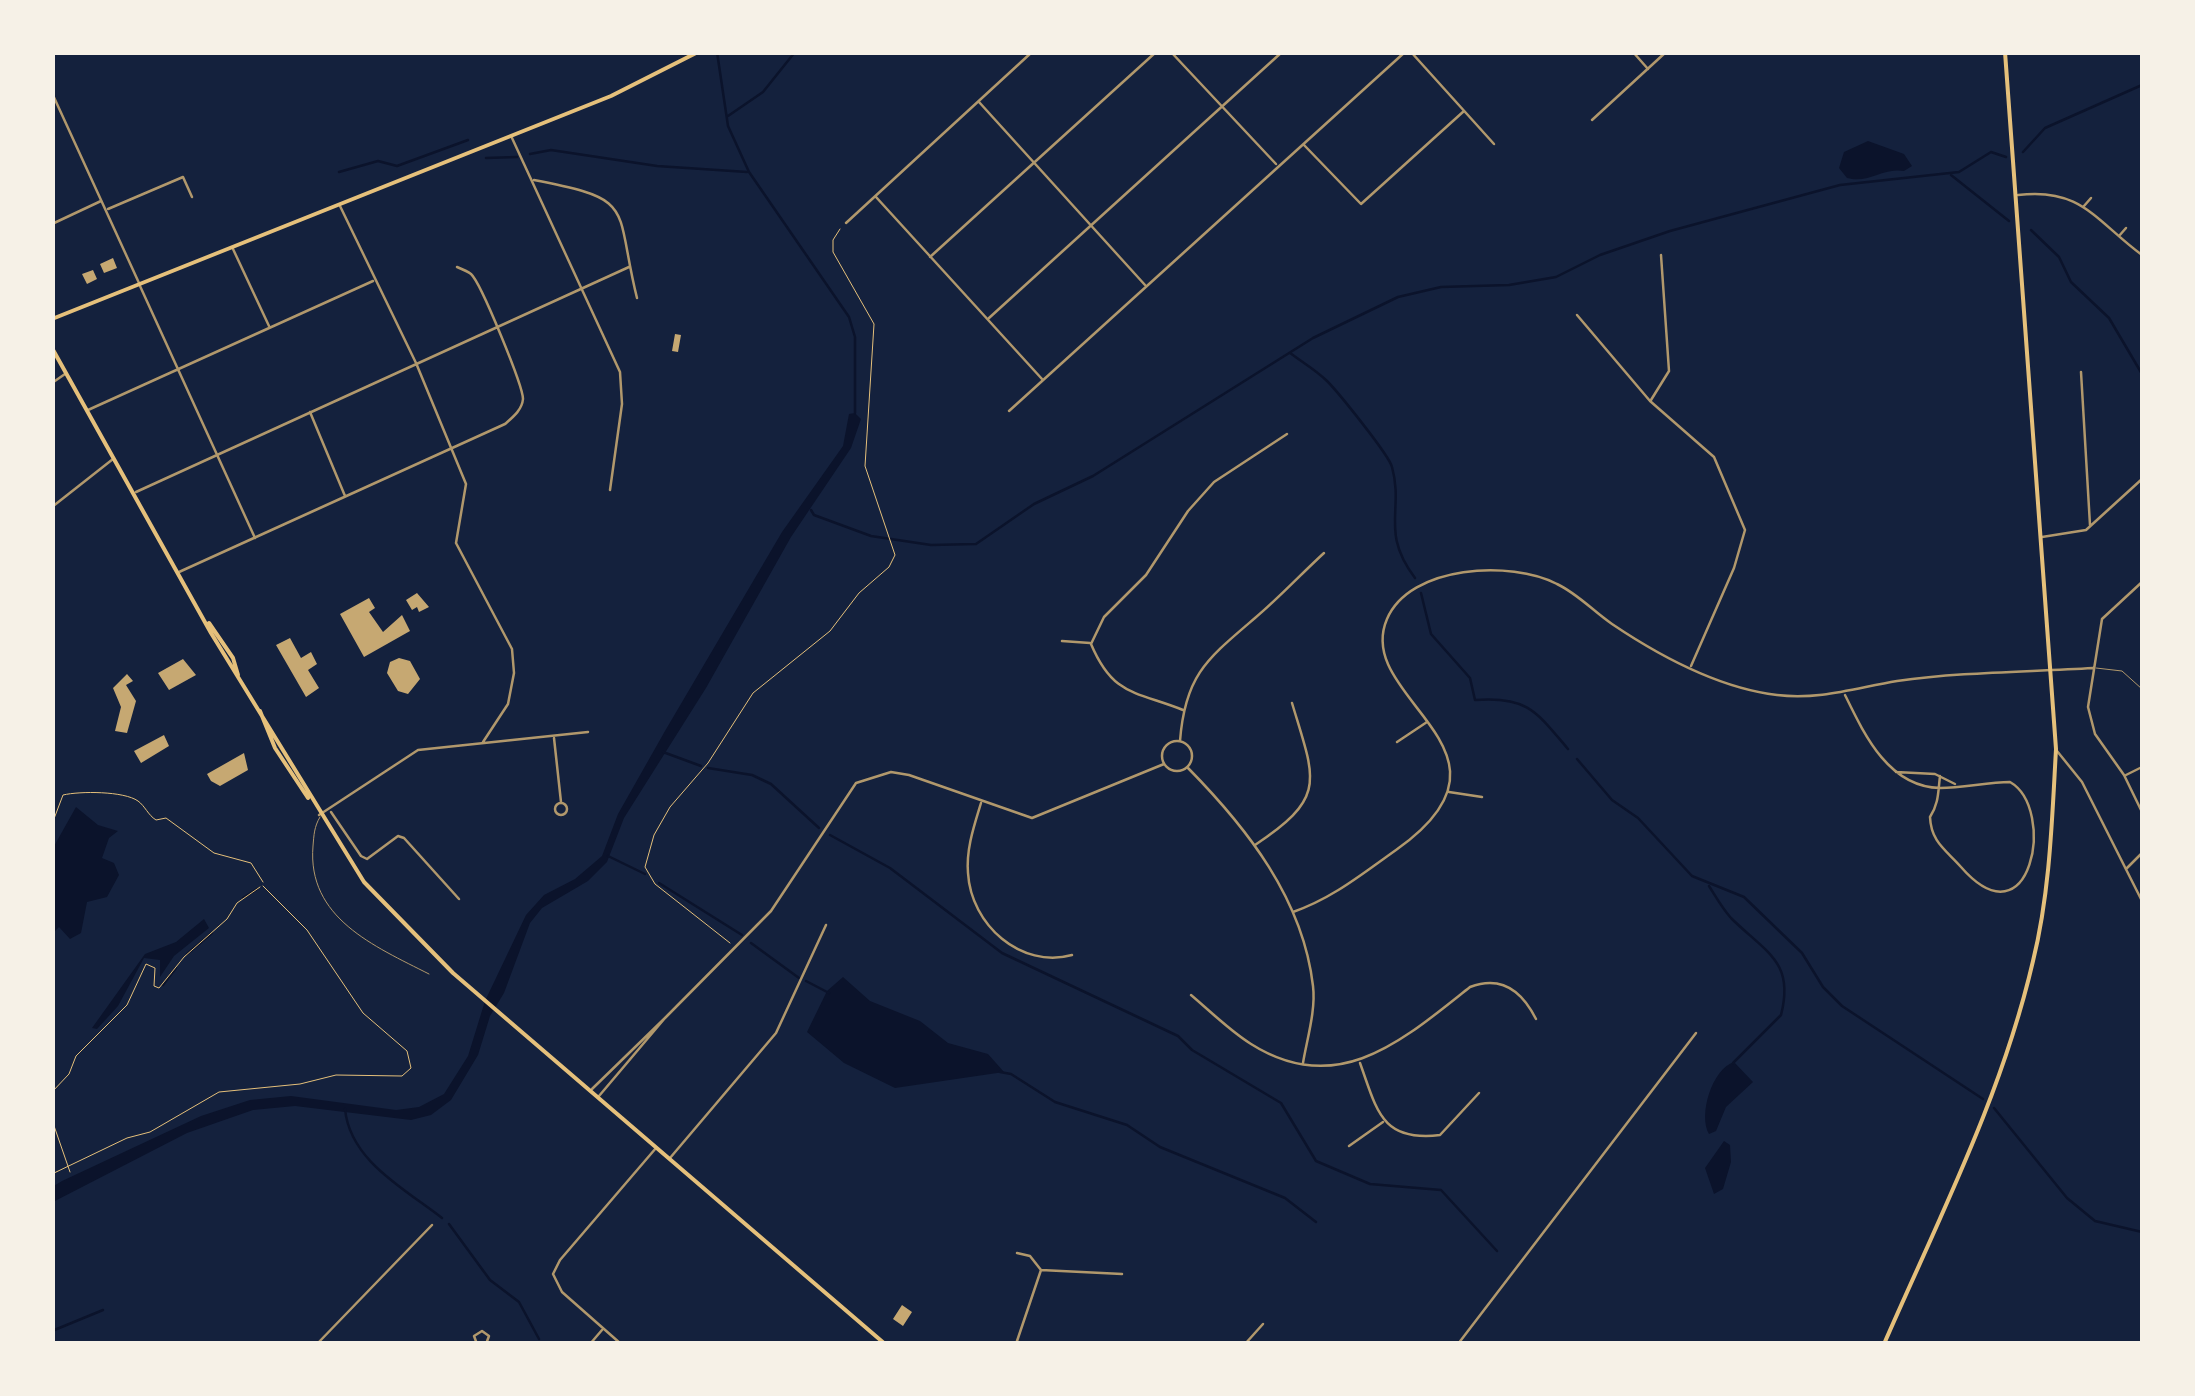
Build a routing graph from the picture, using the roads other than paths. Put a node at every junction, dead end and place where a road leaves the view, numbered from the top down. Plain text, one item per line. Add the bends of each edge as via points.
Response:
1 (698, 52) edge
2 (1032, 52) edge
3 (1156, 52) edge
4 (1171, 52) edge
5 (1282, 52) edge
6 (1408, 52) edge
7 (1633, 52) edge
8 (1666, 52) edge
9 (2004, 52) edge
10 (1648, 69) junction
11 (52, 94) edge
12 (978, 101) junction
13 (1222, 106) junction
14 (1464, 111) junction
15 (63, 116) junction
16 (1592, 120) dead end
17 (52, 121) edge
18 (512, 136) junction
19 (1303, 144) junction
20 (1494, 144) dead end
21 (1035, 162) junction
22 (1278, 166) junction
23 (532, 180) junction
24 (2017, 195) junction
25 (875, 196) junction
26 (192, 197) dead end
27 (2091, 198) dead end
28 (102, 200) junction
29 (339, 204) junction
30 (2084, 207) junction
31 (106, 210) junction
32 (846, 223) road end
33 (52, 224) edge
34 (1090, 224) junction
35 (2126, 228) dead end
36 (2118, 237) junction
37 (232, 247) junction
38 (1662, 255) dead end
39 (2142, 256) edge
40 (930, 257) junction
41 (629, 266) junction
42 (457, 267) dead end
43 (374, 281) junction
44 (140, 284) junction
45 (1147, 286) junction
46 (580, 290) junction
47 (637, 298) dead end
48 (1577, 315) dead end
49 (988, 318) junction
50 (52, 319) edge
51 (269, 326) junction
52 (498, 326) junction
53 (52, 348) edge
54 (416, 363) junction
55 (178, 369) junction
56 (66, 372) junction
57 (2081, 372) dead end
58 (1042, 380) junction
59 (52, 384) edge
60 (1650, 401) junction
61 (309, 410) junction
62 (87, 411) junction
63 (1009, 411) dead end
64 (1287, 434) dead end
65 (451, 449) junction
66 (216, 455) junction
67 (114, 458) junction
68 (2142, 478) edge
69 (610, 490) dead end
70 (134, 492) junction
71 (346, 496) junction
72 (52, 507) edge
73 (2090, 525) junction
74 (2040, 537) junction
75 (254, 538) junction
76 (1324, 553) dead end
77 (180, 572) junction
78 (2142, 582) edge
79 (1062, 641) dead end
80 (1092, 644) junction
81 (1690, 667) junction
82 (2093, 668) junction
83 (2050, 671) junction
84 (2142, 689) edge
85 (1845, 694) junction
86 (1292, 703) dead end
87 (1182, 710) junction
88 (1428, 721) junction
89 (588, 732) dead end
90 (554, 737) junction
91 (1180, 741) junction
92 (483, 742) junction
93 (1397, 742) dead end
94 (2056, 750) junction
95 (1164, 764) junction
96 (2142, 767) edge
97 (1188, 768) junction
98 (1894, 772) junction
99 (1940, 776) junction
100 (2124, 776) junction
101 (1956, 785) junction
102 (1938, 788) junction
103 (1447, 791) junction
104 (1482, 797) dead end
105 (981, 801) junction
106 (561, 802) dead end
107 (330, 810) junction
108 (2142, 812) edge
109 (320, 816) junction
110 (1254, 846) junction
111 (2142, 854) edge
112 (2125, 870) junction
113 (459, 899) dead end
114 (2142, 901) edge
115 (1293, 912) junction
116 (826, 925) dead end
117 (1072, 955) dead end
118 (429, 974) dead end
119 (1191, 995) dead end
120 (666, 1018) junction
121 (1536, 1019) dead end
122 (1696, 1033) dead end
123 (1360, 1061) junction
124 (615, 1064) junction
125 (1303, 1065) junction
126 (622, 1070) junction
127 (590, 1091) junction
128 (1478, 1093) dead end
129 (598, 1097) junction
130 (1384, 1121) junction
131 (1349, 1146) dead end
132 (656, 1148) junction
133 (669, 1160) junction
134 (432, 1225) dead end
135 (1017, 1253) dead end
136 (1041, 1270) junction
137 (1122, 1274) dead end
138 (1263, 1324) dead end
139 (602, 1328) junction
140 (475, 1343) edge
141 (317, 1344) edge
142 (486, 1344) edge
143 (590, 1344) edge
144 (621, 1344) edge
145 (885, 1344) edge
146 (1016, 1344) edge
147 (1245, 1344) edge
148 (1458, 1344) edge
149 (1884, 1344) edge

1 - 18 main road
2 - 12 street
3 - 21 street
4 - 13 street
5 - 13 street
6 - 14 street
6 - 19 street
7 - 10 street
8 - 10 street
9 - 24 main road
10 - 16 street
11 - 15 street
12 - 21 street
12 - 25 street
13 - 22 street
13 - 34 street
14 - 19 street via 1361,204
14 - 20 street
15 - 17 street
15 - 28 street
18 - 23 street
18 - 29 main road
19 - 22 street
21 - 34 street
21 - 40 street
22 - 45 street
23 - 41 street via 587,190 610,203 622,224
23 - 46 street
24 - 30 street via 2058,193
24 - 74 main road
25 - 32 street
25 - 40 street
26 - 31 street via 183,177
27 - 30 street
28 - 31 street
28 - 33 street
29 - 37 main road
29 - 43 street
30 - 36 street
31 - 44 street
34 - 45 street
34 - 49 street
35 - 36 street
36 - 39 street
37 - 44 main road
37 - 51 street
38 - 60 street via 1669,371
40 - 49 street
41 - 46 street
41 - 47 street
42 - 52 street via 478,284
43 - 51 street
43 - 54 street
44 - 50 main road
44 - 55 street
45 - 58 street
46 - 52 street
46 - 69 street via 624,386
48 - 60 street
49 - 58 street
51 - 55 street
52 - 54 street
52 - 65 street via 521,388 521,407 505,424
53 - 56 main road
54 - 61 street
54 - 65 street
55 - 62 street
55 - 66 street
56 - 59 street
56 - 62 main road
57 - 73 street
58 - 63 street
60 - 81 street via 1714,457 1744,530
61 - 66 street
61 - 71 street
62 - 67 main road
64 - 80 street via 1214,482 1146,576 1104,617
65 - 71 street
65 - 92 street via 467,488 456,543 509,639 514,661 508,704
66 - 70 street
66 - 75 street
67 - 70 main road
67 - 72 street
68 - 73 street
70 - 77 main road
71 - 75 street
73 - 74 street
74 - 83 main road
75 - 77 street
76 - 87 street via 1216,648 1192,681
77 - 109 main road via 298,788
78 - 82 street via 2102,619
79 - 80 street
80 - 87 street via 1103,672 1124,690
81 - 85 street via 1738,689 1812,698
81 - 88 street via 1608,622 1556,582 1522,572 1450,576 1406,594 1382,633 1387,662
82 - 83 street
82 - 84 lane via 2122,671
82 - 100 street via 2089,722
83 - 85 street via 1896,682
83 - 94 main road
85 - 98 street
86 - 110 street via 1310,762 1309,791 1294,819
87 - 91 street
88 - 93 street
88 - 103 street via 1448,760
89 - 90 street
90 - 92 street
90 - 106 street
91 - 95 street via 1164,749
91 - 97 street via 1193,754
92 - 107 street via 418,750
94 - 112 street via 2082,782
94 - 149 main road via 2046,893 2018,1019 1989,1103
95 - 97 street via 1175,772
95 - 105 street via 1042,817
96 - 100 street
97 - 110 street
98 - 99 street
98 - 102 street via 1908,783
99 - 101 street
99 - 102 street
100 - 108 street
101 - 102 street
101 - 102 street via 2010,782 2028,796 2034,814 2031,860 2019,887 2002,892 1977,886 1937,844 1930,817
103 - 104 street
103 - 115 street via 1427,829 1327,900
105 - 117 street via 968,871 982,918 1015,948 1052,960
105 - 120 street via 891,772 856,783 781,898
107 - 109 street
107 - 113 street via 361,856 367,859 404,838
109 - 118 lane via 311,868 329,909 364,938
109 - 127 main road via 382,902
110 - 115 street
111 - 112 street
112 - 114 street
115 - 125 street via 1314,988
116 - 133 street via 776,1033
119 - 125 street via 1251,1044
120 - 124 street
120 - 126 street
121 - 123 street via 1514,990 1486,981 1382,1053
122 - 148 street
123 - 125 street
123 - 130 street
124 - 126 street
124 - 127 street
126 - 129 street
127 - 129 main road
128 - 130 street via 1440,1135 1415,1138
129 - 132 main road
130 - 131 street
132 - 133 main road
132 - 139 street via 554,1271 558,1288
133 - 145 main road
134 - 141 street
135 - 136 street via 1030,1256
136 - 137 street
136 - 146 street
138 - 147 street
139 - 143 street
139 - 144 street
140 - 142 street via 484,1331

